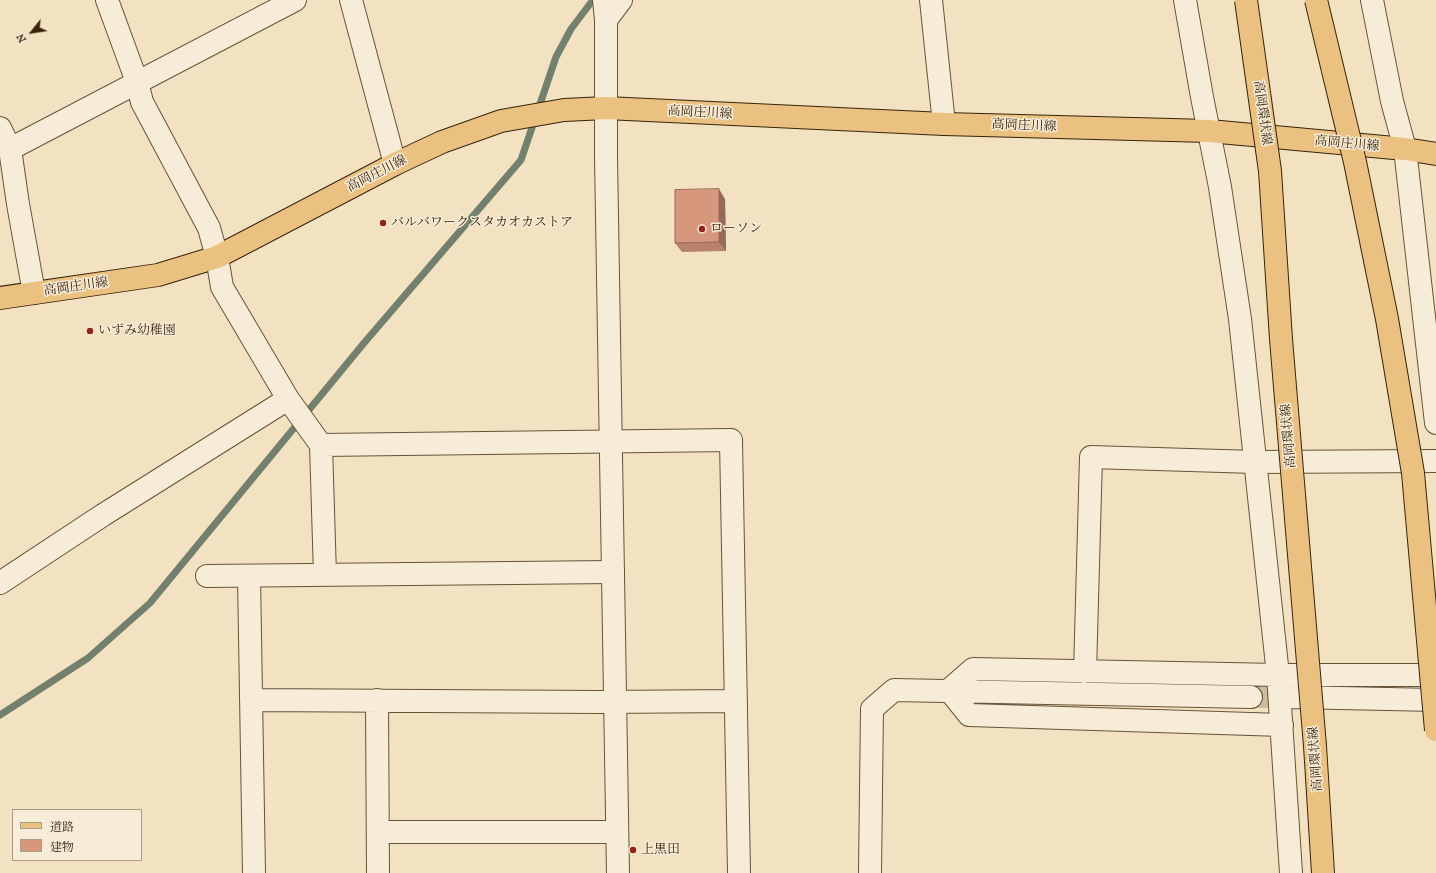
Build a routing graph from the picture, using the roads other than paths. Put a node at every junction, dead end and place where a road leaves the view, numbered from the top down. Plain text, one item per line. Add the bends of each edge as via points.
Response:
1 (107, 0) edge
2 (295, 0) edge
3 (351, 0) edge
4 (621, 0) edge
5 (931, 0) edge
6 (1185, 0) edge
7 (1246, 0) edge
8 (1316, 0) edge
9 (1372, 0) edge
10 (605, 10) edge
11 (137, 82) junction
12 (606, 108) junction
13 (944, 124) junction
14 (0, 128) edge
15 (1209, 131) junction
16 (10, 149) junction
17 (1405, 149) junction
18 (1436, 154) edge
19 (395, 164) junction
20 (217, 257) junction
21 (34, 293) junction
22 (0, 298) edge
23 (288, 399) junction
24 (1436, 423) edge
25 (611, 442) junction
26 (321, 446) junction
27 (1436, 461) edge
28 (1256, 462) junction
29 (613, 572) junction
30 (325, 575) junction
31 (207, 576) dead end
32 (248, 576) junction
33 (0, 583) edge
34 (1085, 672) junction
35 (1436, 675) edge
36 (1278, 676) junction
37 (949, 690) junction
38 (1251, 697) tunnel mouth
39 (1291, 697) tunnel mouth
40 (251, 700) junction
41 (377, 700) junction
42 (1436, 700) edge
43 (736, 701) junction
44 (615, 702) junction
45 (1282, 724) junction
46 (1436, 730) edge
47 (378, 832) junction
48 (617, 832) junction
49 (254, 873) edge
50 (378, 873) edge
51 (618, 873) edge
52 (739, 873) edge
53 (870, 873) edge
54 (1291, 873) edge
55 (1323, 873) edge

1 - 11 street
2 - 11 street
3 - 19 street
4 - 10 street
5 - 13 street
6 - 15 street
7 - 55 main road, 高岡環状線, bridge via 1270,171
8 - 46 main road, bridge via 1356,162 1387,320 1413,473
9 - 17 street via 1392,101
10 - 12 street
11 - 16 street
11 - 20 street via 142,102 208,228
12 - 13 main road, 高岡庄川線
12 - 19 main road, 高岡庄川線 via 564,110 501,121 442,142
12 - 25 street
13 - 15 main road, 高岡庄川線
14 - 16 street
15 - 17 main road, 高岡庄川線
15 - 28 street via 1240,319
16 - 21 street
17 - 18 main road, 高岡庄川線
17 - 24 street
19 - 20 main road, 高岡庄川線
20 - 21 main road, 高岡庄川線 via 158,275
20 - 23 street via 222,287
21 - 22 main road, 高岡庄川線
23 - 26 street
23 - 33 street
25 - 26 street
25 - 29 street
25 - 43 street via 731,440
26 - 30 street
27 - 28 street
28 - 34 street via 1091,457
28 - 36 street
29 - 30 street
29 - 44 street
30 - 32 street
31 - 32 street
32 - 40 street
34 - 36 street
34 - 37 street via 973,669
35 - 36 street
36 - 45 street
37 - 38 street
37 - 45 street via 969,715
37 - 53 street via 894,690 872,709
39 - 42 street
40 - 41 street
40 - 49 street
41 - 44 street
41 - 47 street
43 - 44 street
43 - 52 street
44 - 48 street
45 - 54 street
47 - 48 street
47 - 50 street
48 - 51 street

